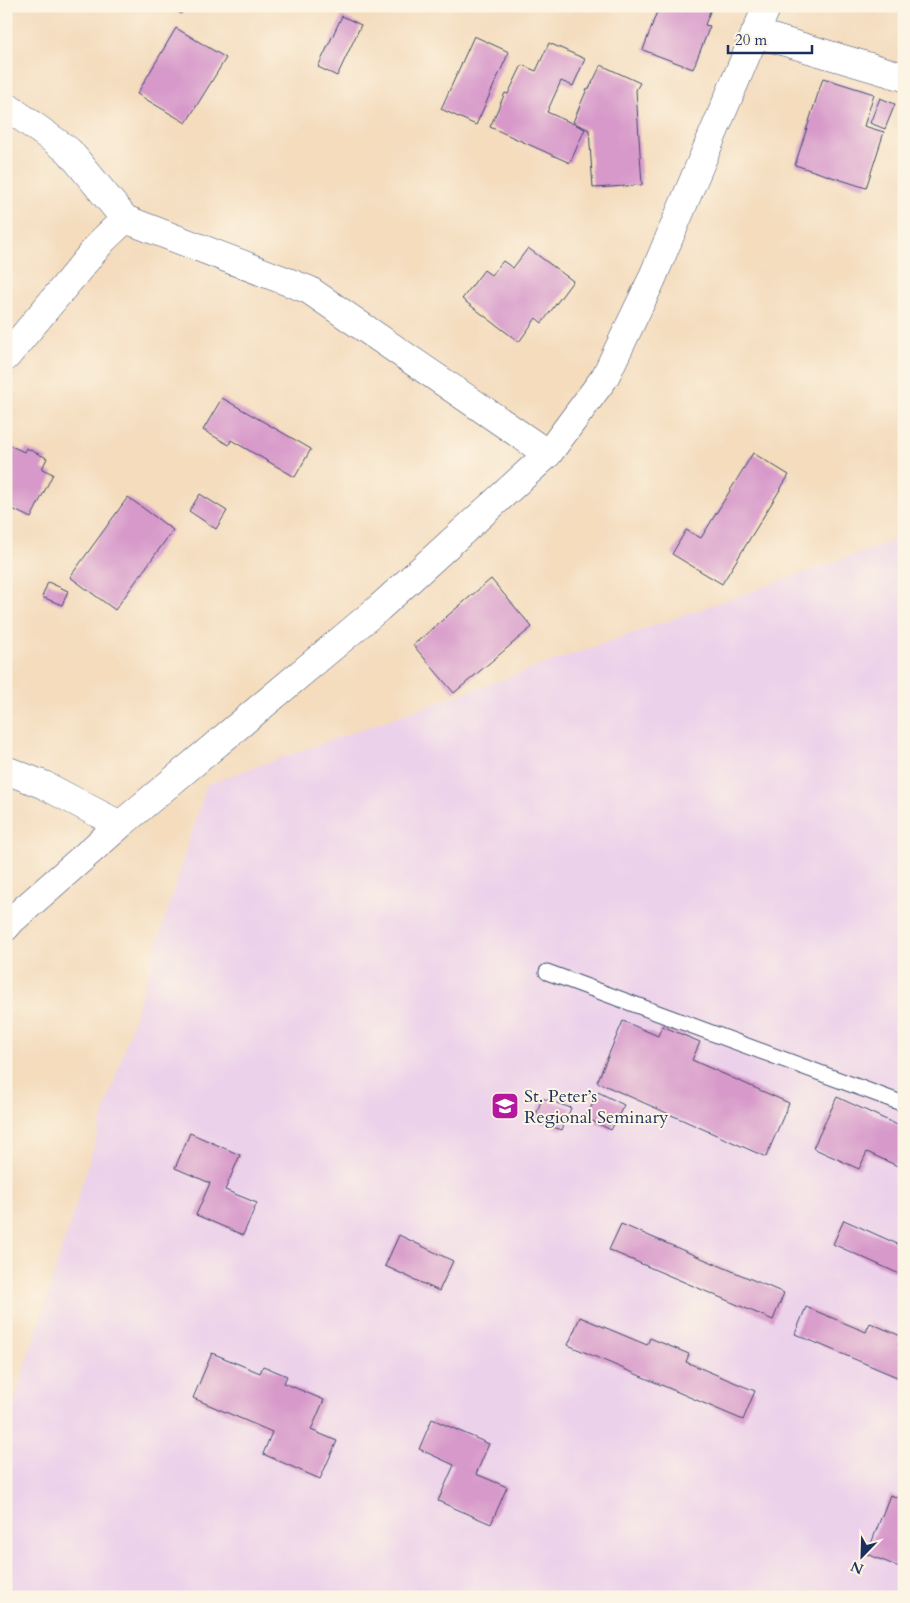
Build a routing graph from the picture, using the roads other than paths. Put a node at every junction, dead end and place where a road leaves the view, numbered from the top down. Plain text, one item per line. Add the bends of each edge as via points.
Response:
1 (767, 6) edge
2 (755, 33) junction
3 (904, 77) edge
4 (6, 106) edge
5 (125, 219) junction
6 (6, 357) edge
7 (548, 454) junction
8 (6, 770) edge
9 (120, 825) junction
10 (6, 927) edge
11 (547, 972) dead end
12 (904, 1104) edge

1 - 2 street
2 - 3 street
2 - 7 street via 651,280 605,377
4 - 5 street via 69,151
5 - 6 street
5 - 7 street via 309,290
7 - 9 street via 379,608
8 - 9 street via 44,785
9 - 10 street
11 - 12 lane

